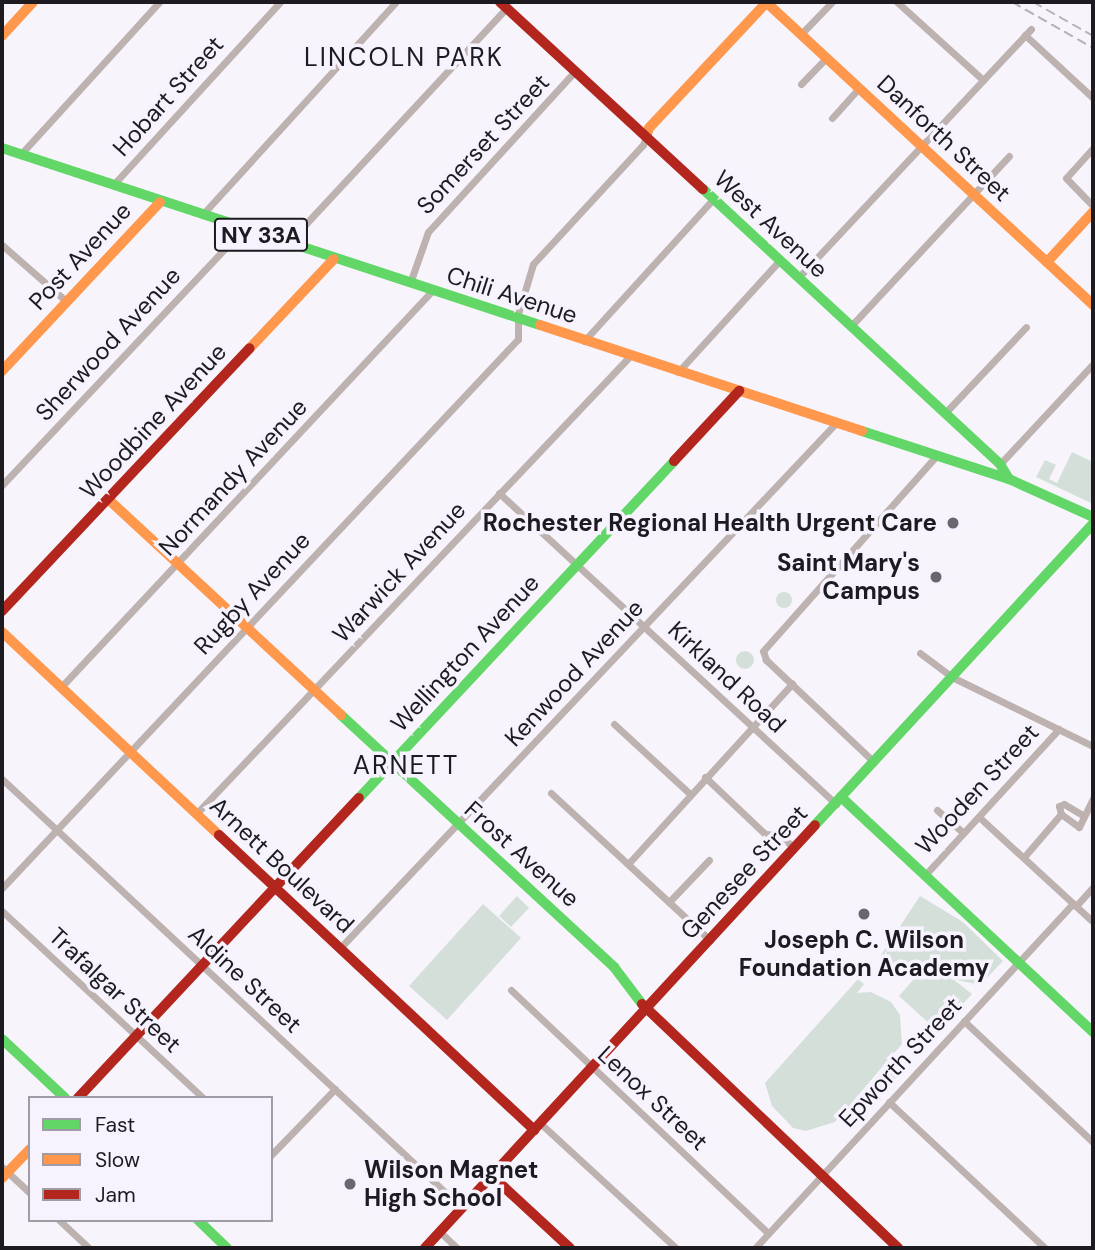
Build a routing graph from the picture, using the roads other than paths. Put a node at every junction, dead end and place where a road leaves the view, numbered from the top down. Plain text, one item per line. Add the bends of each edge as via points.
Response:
1 (31, 2) edge
2 (159, 2) edge
3 (280, 2) edge
4 (396, 2) edge
5 (767, 2) edge
6 (832, 2) edge
7 (897, 2) edge
8 (503, 5) edge
9 (801, 34) junction
10 (2, 36) edge
11 (826, 58) junction
12 (575, 71) junction
13 (983, 80) junction
14 (801, 84) dead end
15 (859, 88) junction
16 (1093, 98) edge
17 (832, 118) dead end
18 (646, 137) junction
19 (921, 146) junction
20 (2, 148) edge
21 (1093, 148) edge
22 (20, 155) junction
23 (1009, 156) dead end
24 (113, 186) junction
25 (974, 194) junction
26 (713, 199) junction
27 (160, 202) junction
28 (1093, 206) edge
29 (1093, 212) edge
30 (201, 215) junction
31 (243, 229) junction
32 (287, 244) junction
33 (2, 245) edge
34 (334, 260) junction
35 (779, 261) junction
36 (1047, 262) junction
37 (798, 278) junction
38 (410, 284) junction
39 (432, 291) junction
40 (67, 302) junction
41 (1093, 305) edge
42 (521, 320) junction
43 (851, 326) junction
44 (1026, 327) dead end
45 (584, 341) junction
46 (630, 356) junction
47 (1093, 364) edge
48 (2, 371) edge
49 (678, 372) junction
50 (739, 391) junction
51 (945, 413) junction
52 (836, 423) junction
53 (936, 456) junction
54 (1000, 464) junction
55 (1009, 480) junction
56 (2, 485) edge
57 (499, 493) junction
58 (108, 499) junction
59 (1093, 517) edge
60 (1093, 524) edge
61 (578, 563) junction
62 (178, 565) junction
63 (2, 611) edge
64 (643, 626) junction
65 (246, 627) junction
66 (2, 632) edge
67 (920, 653) dead end
68 (952, 677) junction
69 (792, 684) junction
70 (61, 687) junction
71 (313, 691) junction
72 (614, 724) dead end
73 (753, 727) junction
74 (1059, 729) junction
75 (1093, 746) edge
76 (130, 752) junction
77 (874, 762) junction
78 (391, 764) junction
79 (705, 778) junction
80 (2, 779) edge
81 (551, 793) dead end
82 (690, 794) junction
83 (1093, 798) edge
84 (838, 801) junction
85 (937, 810) dead end
86 (196, 814) junction
87 (1061, 814) junction
88 (979, 817) junction
89 (1084, 817) junction
90 (458, 824) junction
91 (56, 830) junction
92 (963, 834) junction
93 (795, 848) junction
94 (1024, 857) junction
95 (709, 860) dead end
96 (628, 864) junction
97 (925, 875) junction
98 (275, 887) junction
99 (1093, 887) edge
100 (2, 888) edge
101 (669, 902) junction
102 (1075, 904) junction
103 (2, 911) edge
104 (1093, 922) edge
105 (709, 940) junction
106 (340, 948) junction
107 (1018, 962) junction
108 (202, 965) junction
109 (511, 990) dead end
110 (645, 1010) junction
111 (964, 1021) junction
112 (1093, 1031) edge
113 (136, 1036) junction
114 (2, 1039) edge
115 (592, 1067) junction
116 (335, 1089) junction
117 (63, 1096) edge
118 (80, 1096) edge
119 (201, 1096) edge
120 (889, 1102) junction
121 (537, 1127) junction
122 (1093, 1142) edge
123 (28, 1151) edge
124 (273, 1153) edge
125 (4, 1172) edge
126 (492, 1176) junction
127 (821, 1176) junction
128 (28, 1191) edge
129 (462, 1208) junction
130 (61, 1222) edge
131 (205, 1223) edge
132 (440, 1232) junction
133 (768, 1233) junction
134 (89, 1248) edge
135 (227, 1248) edge
136 (425, 1248) edge
137 (457, 1248) edge
138 (570, 1248) edge
139 (676, 1248) edge
140 (755, 1248) edge
141 (898, 1248) edge
142 (1045, 1248) edge

1 - 10 street
2 - 22 street
3 - 24 street, Hobart Street
4 - 30 street
5 - 9 street, Danforth Street
5 - 18 street via 649,128
6 - 9 street
7 - 13 street
8 - 12 street, West Avenue
8 - 32 street
9 - 11 street, Danforth Street
11 - 14 street
11 - 15 street, Danforth Street
12 - 18 street, West Avenue
12 - 38 street, Somerset Street via 428,232
13 - 16 street via 1028,32
13 - 19 street
15 - 17 street
15 - 19 street, Danforth Street
18 - 26 street, West Avenue
18 - 42 street, Rugby Avenue via 533,264
19 - 25 street, Danforth Street
19 - 37 street
20 - 22 street, Chili Avenue / NY 33A
21 - 28 street via 1066,178
22 - 24 street, Chili Avenue / NY 33A
23 - 25 street
24 - 27 street, Chili Avenue / NY 33A
25 - 36 street, Danforth Street
25 - 43 street
26 - 35 street, West Avenue
26 - 45 street
27 - 30 street, Chili Avenue / NY 33A
27 - 40 street, Post Avenue
29 - 36 street
30 - 31 street, Chili Avenue / NY 33A
31 - 32 street, Chili Avenue / NY 33A
31 - 56 street, Sherwood Avenue
32 - 34 street, Chili Avenue / NY 33A
33 - 40 street
34 - 38 street, Chili Avenue / NY 33A
34 - 58 street, Woodbine Avenue
35 - 37 street, West Avenue
35 - 49 street
36 - 41 street, Danforth Street
37 - 43 street, West Avenue
38 - 39 street, Chili Avenue / NY 33A
39 - 42 street, Chili Avenue / NY 33A
39 - 62 street, Normandy Avenue
40 - 48 street, Post Avenue
42 - 45 street, Chili Avenue / NY 33A
42 - 65 street, Rugby Avenue via 518,338
43 - 51 street, West Avenue
44 - 51 street
45 - 46 street, Chili Avenue / NY 33A
46 - 49 street, Chili Avenue / NY 33A
46 - 57 street, Warwick Avenue
47 - 54 street
49 - 50 street, Chili Avenue / NY 33A
50 - 52 street, Chili Avenue / NY 33A
50 - 61 street, Wellington Avenue
51 - 54 street, West Avenue
52 - 53 street, Chili Avenue / NY 33A
52 - 64 street, Kenwood Avenue
53 - 55 street, Chili Avenue / NY 33A
53 - 69 street via 762,653
54 - 55 street, West Avenue
55 - 59 street, Chili Avenue
57 - 61 street, Kirkland Road
57 - 71 street, Warwick Avenue
58 - 62 street, Frost Avenue
58 - 63 street, Woodbine Avenue
60 - 68 street, Genesee Street
61 - 64 street, Kirkland Road
61 - 78 street, Wellington Avenue
62 - 65 street, Frost Avenue
62 - 70 street, Normandy Avenue
64 - 73 street, Kirkland Road
64 - 90 street, Kenwood Avenue
65 - 71 street, Frost Avenue
65 - 76 street, Rugby Avenue
66 - 70 street, Arnett Boulevard
67 - 68 street
68 - 74 street
68 - 77 street, Genesee Street
69 - 73 street
69 - 77 street
70 - 76 street, Arnett Boulevard
71 - 78 street, Frost Avenue
71 - 86 street, Warwick Avenue
72 - 82 street
73 - 79 street
73 - 84 street, Kirkland Road
74 - 75 street
74 - 88 street, Wooden Street
76 - 86 street, Arnett Boulevard
76 - 91 street, Rugby Avenue
77 - 84 street, Genesee Street
78 - 90 street, Frost Avenue
78 - 98 street, Wellington Avenue
79 - 82 street
79 - 93 street via 765,834 778,835
80 - 91 street, Aldine Street
81 - 96 street
82 - 96 street
83 - 89 street
84 - 93 street, Genesee Street
84 - 97 street
85 - 92 street
86 - 98 street, Arnett Boulevard
87 - 89 street via 1077,828
87 - 89 street via 1059,806 1064,804
87 - 94 street
88 - 92 street, Wooden Street
88 - 94 street
90 - 106 street, Kenwood Avenue
90 - 110 street, Frost Avenue via 614,967
91 - 100 street, Rugby Avenue
91 - 108 street, Aldine Street
92 - 97 street, Wooden Street
93 - 105 street, Genesee Street
94 - 102 street
95 - 101 street
96 - 101 street
97 - 107 street
98 - 106 street, Arnett Boulevard
98 - 108 street, Wellington Avenue
99 - 102 street, Epworth Street
101 - 105 street
102 - 104 street
102 - 107 street, Epworth Street
103 - 113 street, Trafalgar Street
105 - 110 street, Genesee Street
106 - 121 street, Arnett Boulevard
107 - 111 street, Epworth Street
107 - 112 street
108 - 113 street, Wellington Avenue
108 - 116 street, Aldine Street
109 - 115 street, Lenox Street
110 - 115 street, Genesee Street
110 - 127 street, Frost Avenue
111 - 120 street, Epworth Street
111 - 122 street
113 - 118 street, Wellington Avenue
113 - 119 street, Trafalgar Street
114 - 117 street
115 - 121 street, Genesee Street
115 - 133 street, Lenox Street
116 - 124 street
116 - 129 street, Aldine Street
120 - 127 street, Epworth Street
120 - 142 street
121 - 126 street, Genesee Street
121 - 139 street, Arnett Boulevard
123 - 125 street
125 - 128 street
126 - 129 street, Genesee Street
126 - 138 street
127 - 133 street, Epworth Street
127 - 141 street, Frost Avenue
129 - 132 street, Genesee Street
130 - 134 street
131 - 135 street
132 - 136 street, Genesee Street
132 - 137 street
133 - 140 street, Epworth Street

